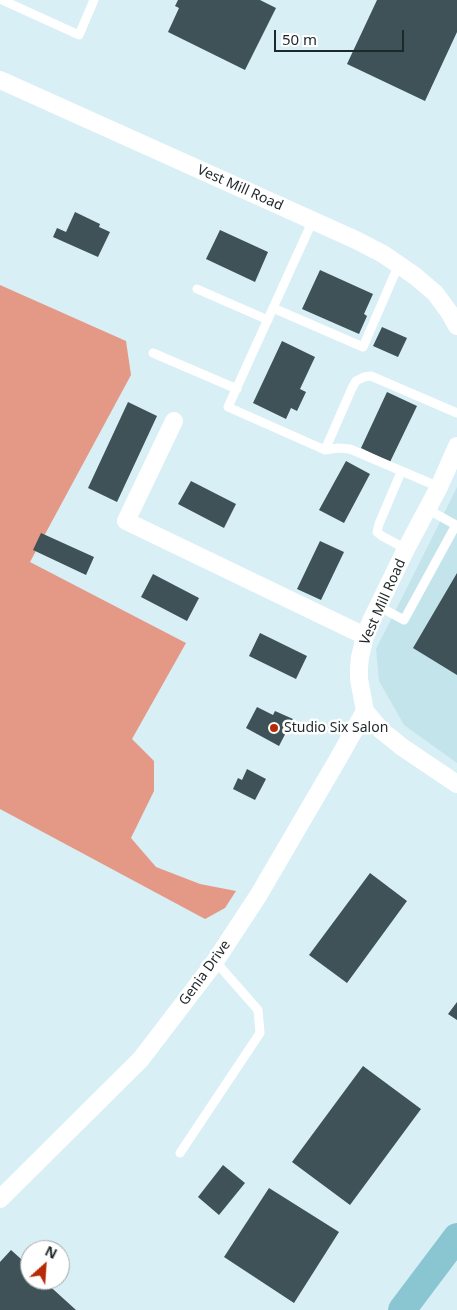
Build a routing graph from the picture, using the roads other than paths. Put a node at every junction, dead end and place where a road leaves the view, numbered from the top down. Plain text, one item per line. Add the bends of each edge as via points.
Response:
1 (2, 0) edge
2 (94, 0) edge
3 (0, 80) edge
4 (313, 220) junction
5 (399, 264) junction
6 (197, 289) dead end
7 (273, 308) junction
8 (268, 320) junction
9 (457, 326) edge
10 (154, 353) dead end
11 (237, 389) junction
12 (457, 413) edge
13 (174, 421) dead end
14 (457, 446) edge
15 (325, 450) junction
16 (401, 472) junction
17 (439, 487) junction
18 (427, 509) junction
19 (456, 525) edge
20 (406, 549) junction
21 (378, 606) junction
22 (365, 636) junction
23 (364, 711) junction
24 (457, 784) edge
25 (215, 961) junction
26 (180, 1153) dead end
27 (0, 1199) edge
28 (457, 1237) edge
29 (402, 1310) edge

1 - 2 lane via 79,35
3 - 4 street, Vest Mill Road
4 - 5 street, Vest Mill Road
4 - 7 lane
5 - 7 lane via 363,347
5 - 9 street, Vest Mill Road via 435,293
6 - 8 lane
7 - 8 lane
8 - 11 lane
10 - 11 lane
11 - 15 lane via 228,407
12 - 15 lane via 371,376 364,377 352,388
13 - 22 street via 126,520
14 - 17 street, Vest Mill Road
15 - 16 lane via 350,449
16 - 17 lane
16 - 20 lane via 377,532
17 - 18 street, Vest Mill Road
18 - 19 lane
18 - 20 street, Vest Mill Road
19 - 21 lane via 404,620
20 - 21 street, Vest Mill Road
21 - 22 street, Vest Mill Road
22 - 23 street, Vest Mill Road via 359,668
23 - 24 street via 402,747
23 - 25 street, Genia Drive via 258,896
25 - 26 lane via 258,1010 260,1033
25 - 27 street, Genia Drive via 141,1059
28 - 29 main road

